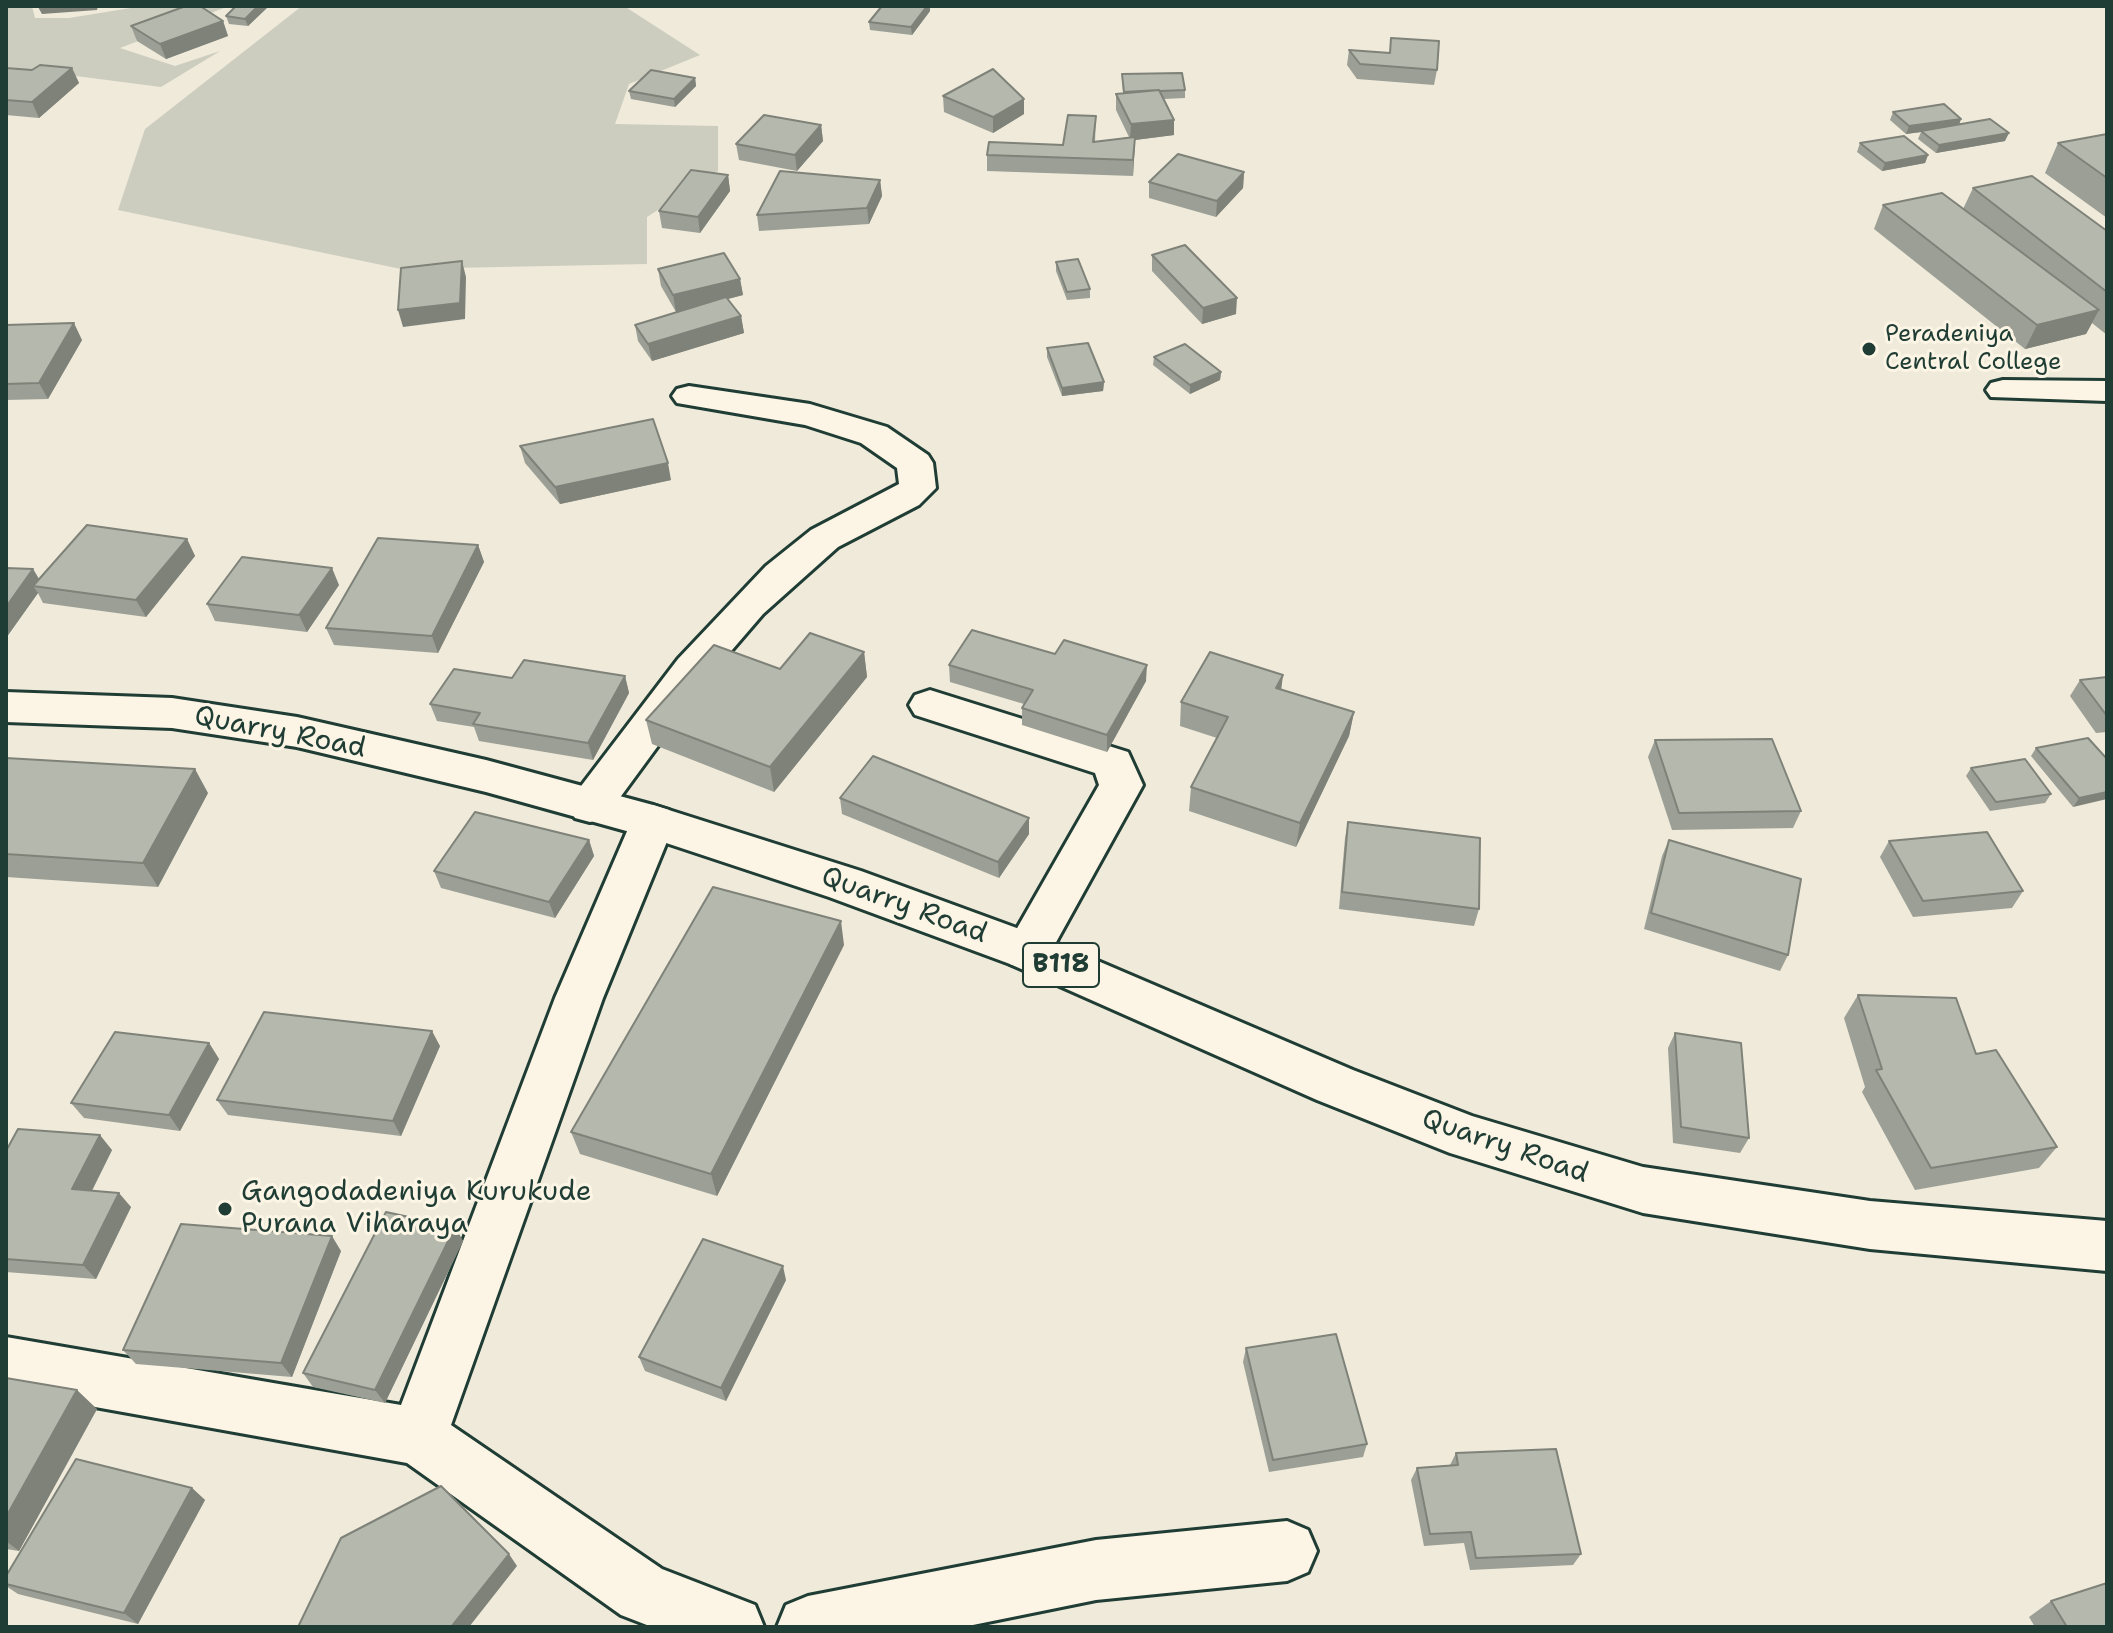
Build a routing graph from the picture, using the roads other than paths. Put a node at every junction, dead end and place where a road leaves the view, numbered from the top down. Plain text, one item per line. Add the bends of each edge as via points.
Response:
1 (2003, 390) dead end
2 (2107, 391) edge
3 (689, 396) dead end
4 (930, 705) dead end
5 (6, 707) edge
6 (590, 806) junction
7 (653, 822) junction
8 (1027, 951) junction
9 (2107, 1246) edge
10 (6, 1364) edge
11 (418, 1437) junction
12 (1287, 1551) dead end
13 (733, 1627) edge
14 (808, 1627) edge

1 - 2 street
3 - 6 street via 810,415 874,435 915,463 918,488 899,504 814,545 773,583 690,669
4 - 8 street via 1113,763 1121,785
5 - 6 street, Quarry Road / B118 via 172,713 256,725 486,776
6 - 7 street, Quarry Road / B118
7 - 8 street, Quarry Road / B118
7 - 11 street via 579,998
8 - 9 street, Quarry Road / B118 via 1335,1085 1567,1170 1744,1208
10 - 11 street
11 - 13 street via 643,1593
12 - 14 street via 1096,1570

